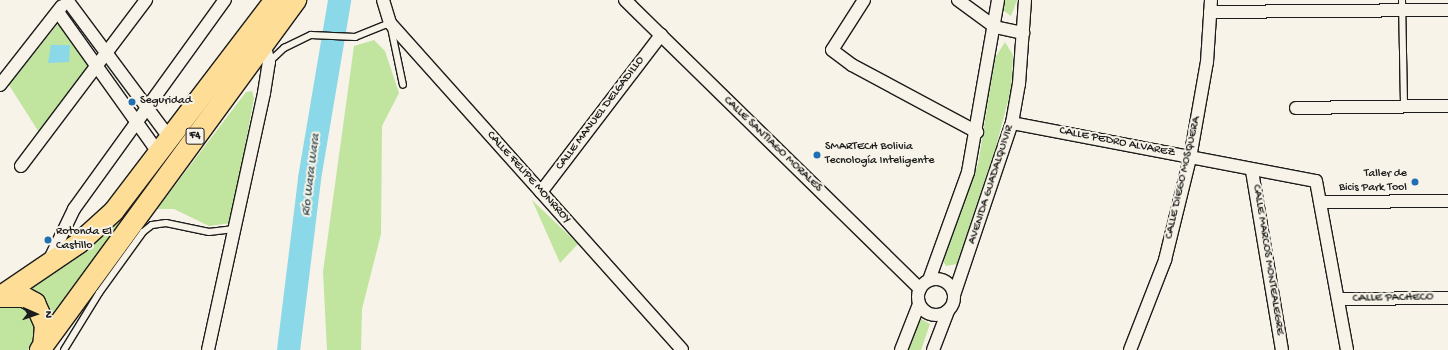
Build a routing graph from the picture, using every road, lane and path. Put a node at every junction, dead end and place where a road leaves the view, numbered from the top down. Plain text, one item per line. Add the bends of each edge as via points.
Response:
1 (67, 0) edge
2 (146, 0) edge
3 (225, 0) edge
4 (275, 0) edge
5 (296, 0) edge
6 (383, 0) edge
7 (625, 0) edge
8 (864, 0) edge
9 (958, 0) edge
10 (998, 0) edge
11 (1025, 0) edge
12 (1402, 5) edge
13 (1211, 6) edge
14 (1448, 10) edge
15 (58, 12) junction
16 (390, 23) junction
17 (995, 27) junction
18 (1023, 33) junction
19 (661, 35) junction
20 (106, 53) junction
21 (267, 53) junction
22 (96, 66) junction
23 (0, 85) edge
24 (403, 85) dead end
25 (1448, 106) edge
26 (1404, 107) junction
27 (148, 108) junction
28 (1296, 108) dead end
29 (1012, 123) junction
30 (136, 124) junction
31 (977, 132) junction
32 (165, 148) junction
33 (1190, 158) junction
34 (21, 166) dead end
35 (1252, 171) junction
36 (541, 192) junction
37 (1448, 201) edge
38 (1320, 202) junction
39 (232, 229) junction
40 (48, 264) junction
41 (929, 280) junction
42 (920, 289) junction
43 (954, 295) junction
44 (0, 296) edge
45 (1448, 298) edge
46 (1338, 300) junction
47 (919, 304) junction
48 (948, 311) junction
49 (42, 348) edge
50 (64, 350) edge
51 (208, 350) edge
52 (682, 350) edge
53 (901, 350) edge
54 (933, 350) edge
55 (1130, 350) edge
56 (1282, 350) edge
57 (1347, 350) edge

1 - 15 street
1 - 20 street
2 - 20 street
3 - 27 street
4 - 32 highway, F4
5 - 21 highway, F4
6 - 16 street, CALLE FELIPE MONRROY
7 - 19 street, CALLE SANTIAGO MORALES
8 - 31 street via 832,50 852,65
9 - 17 street
10 - 17 street
11 - 18 street, AVENIDA GUADALQUIVIR
12 - 13 street
12 - 14 street
12 - 26 lane
13 - 33 street, CALLE DIEGO MOSQUERA via 1208,62
15 - 22 street
15 - 23 street
16 - 21 lane via 355,37 312,35
16 - 24 lane
16 - 36 street, CALLE FELIPE MONRROY
17 - 18 street
17 - 31 street
18 - 29 street, AVENIDA GUADALQUIVIR
19 - 36 street, CALLE MANUEL DELGADILLO
19 - 42 street, CALLE SANTIAGO MORALES
20 - 22 street
20 - 27 street
21 - 39 street
21 - 49 highway, F4
22 - 30 street
22 - 34 street
25 - 26 street
26 - 28 street
27 - 30 street
27 - 32 street
29 - 33 street, CALLE PEDRO ALVAREZ
29 - 43 street, AVENIDA GUADALQUIVIR
30 - 32 street
30 - 40 street via 74,210
31 - 41 street via 968,172
32 - 40 highway, F4 via 114,212 79,243
33 - 35 street, CALLE PEDRO ALVAREZ
33 - 55 street, CALLE DIEGO MOSQUERA via 1165,260
35 - 38 street, CALLE PEDRO ALVAREZ via 1316,181
35 - 56 street, CALLE MARCOS MONTEALEGRE
36 - 52 street, CALLE FELIPE MONRROY
37 - 38 street
38 - 46 street
39 - 50 lane via 209,232 166,222 152,225 142,232 99,292
39 - 51 street
40 - 44 highway, F4
41 - 42 street
41 - 43 street via 946,281
42 - 47 street
43 - 48 street
44 - 49 highway, F4 via 24,297 35,303 45,326
45 - 46 street, CALLE PACHECO
46 - 57 street
47 - 48 street via 932,315
47 - 53 street
48 - 54 street

